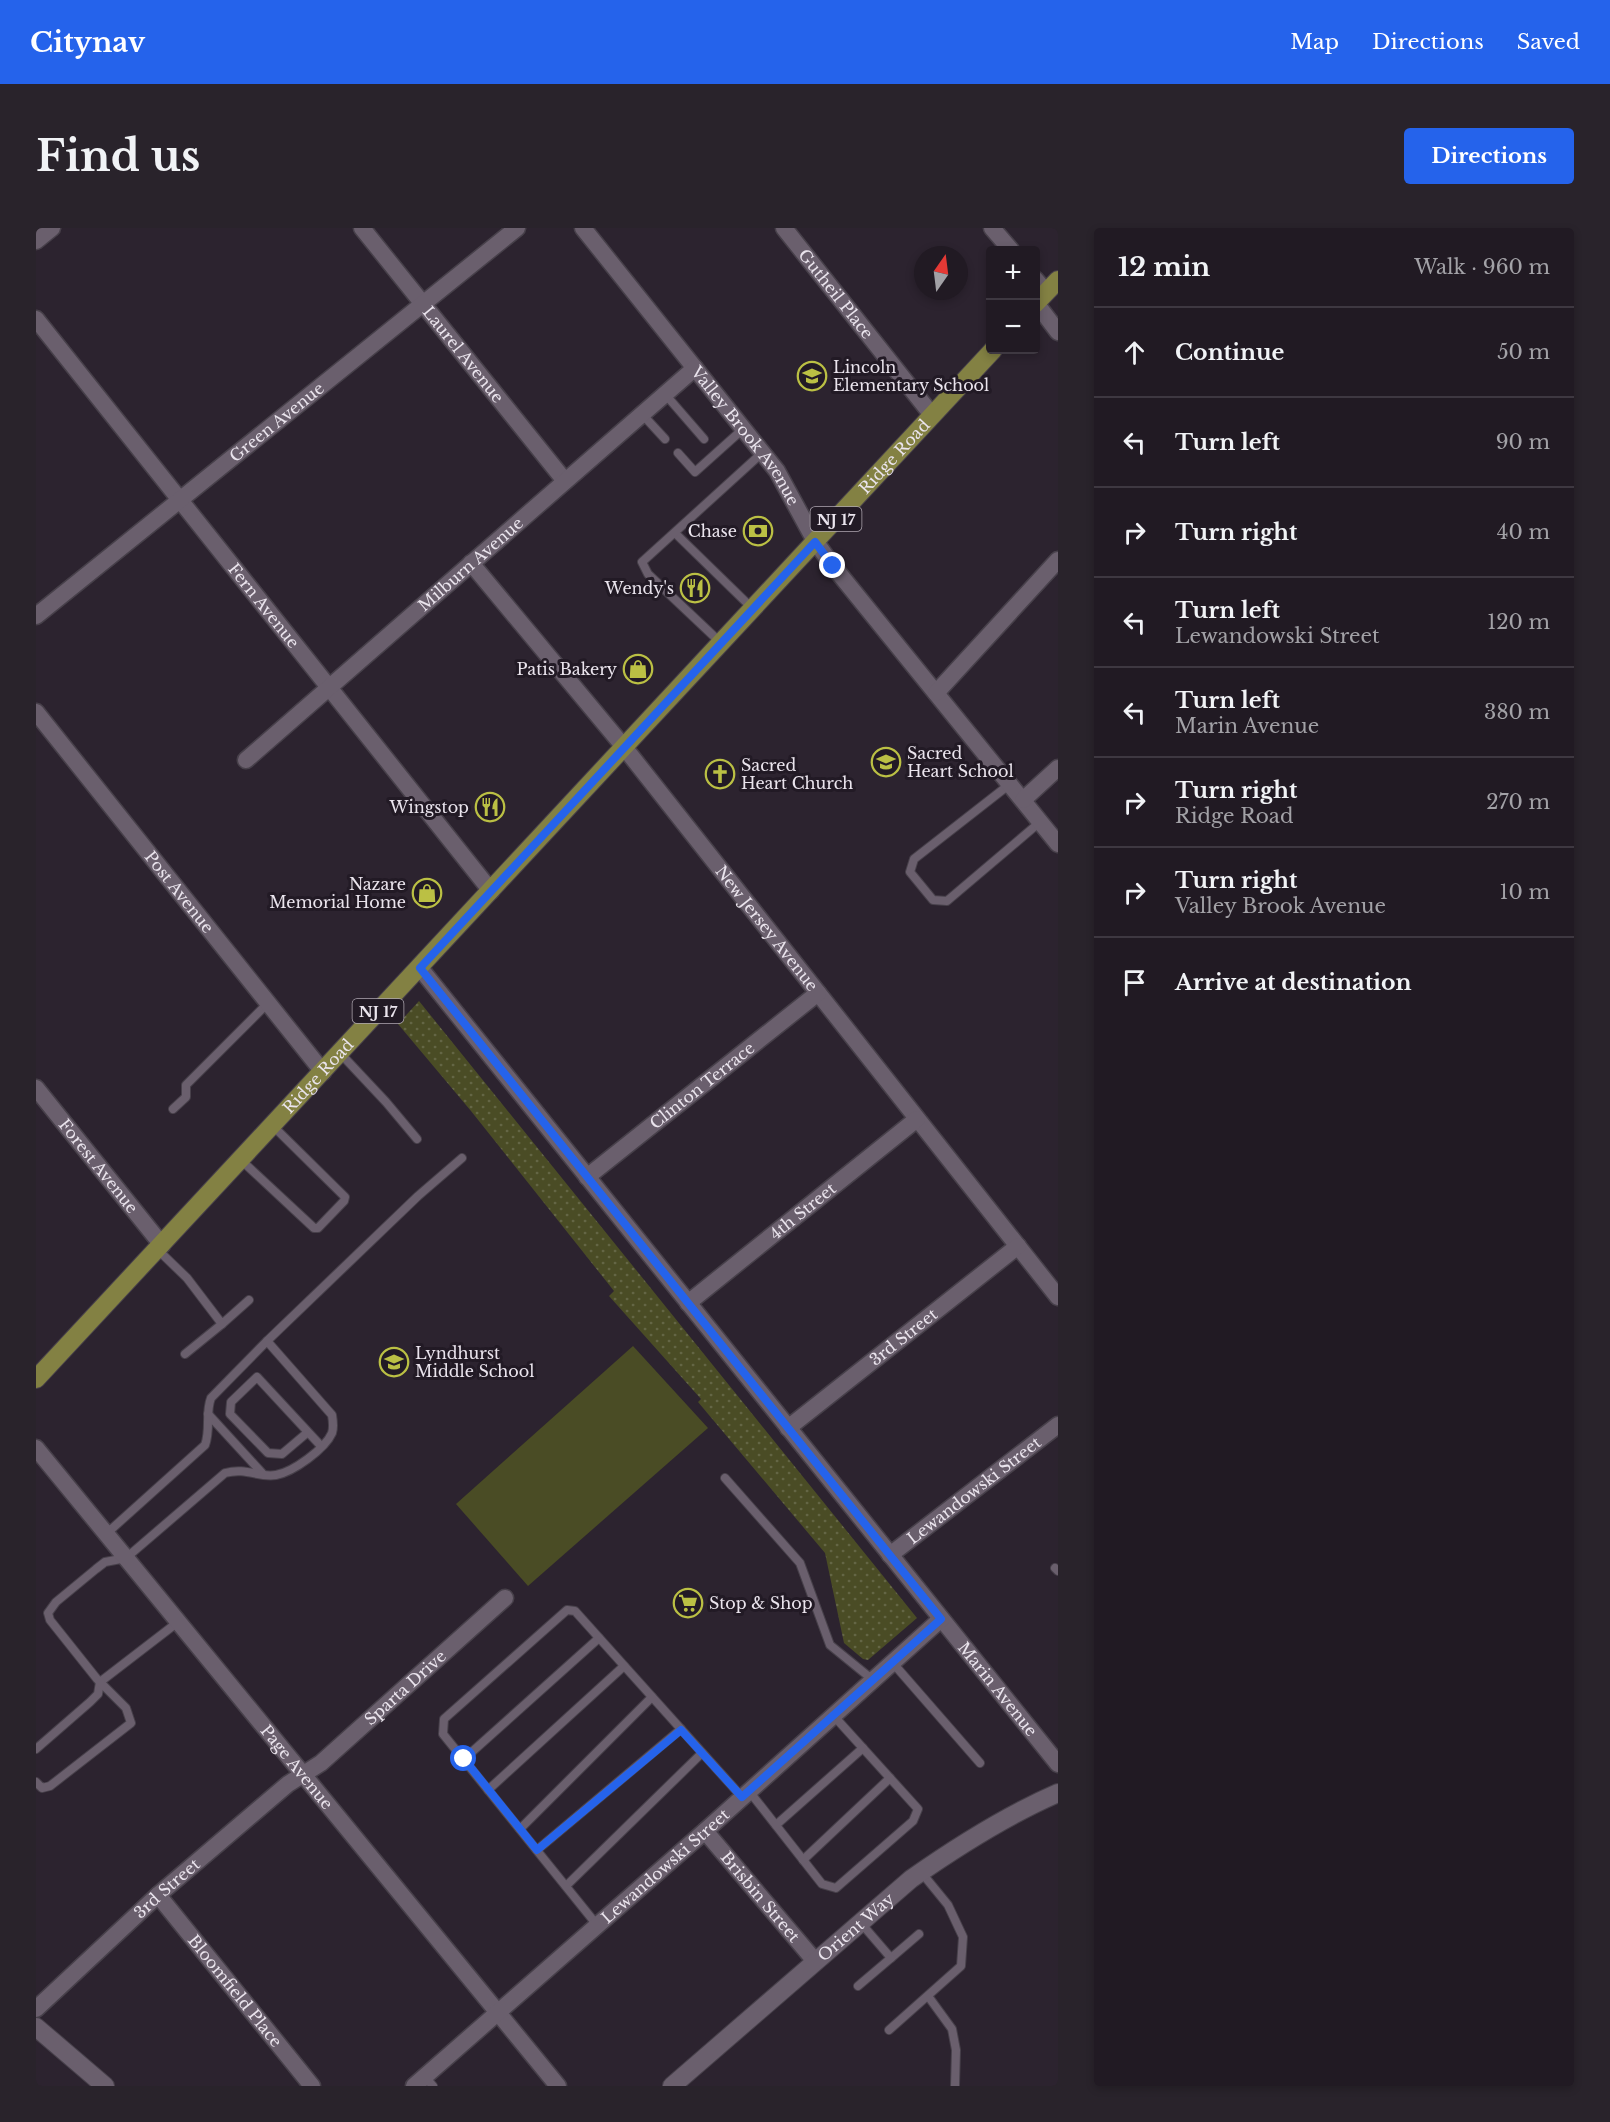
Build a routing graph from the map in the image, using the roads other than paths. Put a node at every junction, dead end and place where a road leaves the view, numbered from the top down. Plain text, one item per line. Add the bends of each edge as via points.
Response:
1 (52, 228) edge
2 (362, 228) edge
3 (517, 228) edge
4 (583, 228) edge
5 (784, 228) edge
6 (992, 228) edge
7 (36, 241) edge
8 (1008, 246) edge
9 (1042, 292) edge
10 (423, 304) junction
11 (36, 319) edge
12 (1058, 332) edge
13 (989, 354) edge
14 (695, 368) junction
15 (665, 394) junction
16 (642, 414) junction
17 (932, 415) junction
18 (743, 429) junction
19 (665, 439) dead end
20 (704, 439) dead end
21 (678, 453) dead end
22 (762, 453) junction
23 (565, 481) junction
24 (180, 500) junction
25 (675, 533) junction
26 (815, 542) junction
27 (1058, 560) edge
28 (471, 563) junction
29 (753, 609) junction
30 (36, 616) edge
31 (721, 643) junction
32 (329, 688) junction
33 (936, 693) junction
34 (36, 712) edge
35 (624, 747) junction
36 (246, 760) dead end
37 (1058, 768) edge
38 (1010, 784) junction
39 (1023, 800) junction
40 (1040, 822) junction
41 (1058, 844) edge
42 (491, 891) junction
43 (420, 968) junction
44 (818, 993) junction
45 (268, 1003) junction
46 (340, 1053) junction
47 (323, 1072) junction
48 (36, 1088) edge
49 (173, 1109) dead end
50 (917, 1119) junction
51 (273, 1126) junction
52 (417, 1139) dead end
53 (462, 1158) dead end
54 (241, 1160) junction
55 (587, 1177) junction
56 (1018, 1246) junction
57 (160, 1247) junction
58 (1058, 1297) edge
59 (249, 1300) dead end
60 (688, 1303) junction
61 (222, 1324) junction
62 (267, 1341) junction
63 (184, 1354) dead end
64 (36, 1379) edge
65 (208, 1413) junction
66 (1058, 1425) edge
67 (788, 1428) junction
68 (308, 1432) junction
69 (321, 1446) junction
70 (36, 1448) edge
71 (263, 1474) junction
72 (724, 1478) dead end
73 (106, 1534) junction
74 (890, 1555) junction
75 (126, 1558) junction
76 (506, 1598) dead end
77 (941, 1619) junction
78 (178, 1622) junction
79 (599, 1638) junction
80 (892, 1662) junction
81 (624, 1666) junction
82 (873, 1680) junction
83 (100, 1682) junction
84 (652, 1697) junction
85 (833, 1715) junction
86 (681, 1730) junction
87 (863, 1748) junction
88 (36, 1749) edge
89 (702, 1753) junction
90 (464, 1759) junction
91 (980, 1763) dead end
92 (1058, 1764) edge
93 (304, 1773) junction
94 (890, 1778) junction
95 (36, 1782) edge
96 (489, 1790) junction
97 (1058, 1793) edge
98 (746, 1794) junction
99 (776, 1825) junction
100 (520, 1829) junction
101 (705, 1831) junction
102 (537, 1850) junction
103 (803, 1860) junction
104 (921, 1872) junction
105 (566, 1886) junction
106 (158, 1895) junction
107 (860, 1922) junction
108 (597, 1925) junction
109 (919, 1934) dead end
110 (891, 1958) junction
111 (815, 1961) junction
112 (858, 1986) dead end
113 (928, 1996) junction
114 (36, 2009) edge
115 (497, 2012) junction
116 (36, 2027) edge
117 (889, 2030) dead end
118 (424, 2083) edge
119 (105, 2086) edge
120 (312, 2086) edge
121 (558, 2086) edge
122 (672, 2086) edge
123 (955, 2086) edge

1 - 7 street
2 - 10 street, Laurel Avenue
3 - 10 street, Green Avenue
4 - 14 street, Valley Brook Avenue
5 - 17 street, Gutheil Place
6 - 8 street
9 - 12 street
10 - 23 street, Laurel Avenue
10 - 24 street, Green Avenue
11 - 24 street, Fern Avenue
13 - 17 main road, Ridge Road / NJ 17
14 - 15 street, Milburn Avenue
14 - 18 street, Valley Brook Avenue
15 - 16 street, Milburn Avenue
15 - 20 lane
16 - 19 lane
16 - 23 street, Milburn Avenue
17 - 26 main road, Ridge Road / NJ 17
18 - 21 lane via 694,472
18 - 22 street, Valley Brook Avenue
22 - 25 lane
22 - 26 street, Valley Brook Avenue via 777,471
23 - 28 street, Milburn Avenue
24 - 30 street, Green Avenue
24 - 32 street, Fern Avenue
25 - 29 lane
25 - 31 lane via 642,562 648,574
26 - 29 main road, Ridge Road / NJ 17
26 - 33 street, Valley Brook Avenue
27 - 33 street
28 - 32 street, Milburn Avenue
28 - 35 street, New Jersey Avenue
29 - 31 main road, Ridge Road / NJ 17
31 - 35 main road, Ridge Road / NJ 17
32 - 36 street, Milburn Avenue
32 - 42 street, Fern Avenue
33 - 38 street, Valley Brook Avenue
34 - 45 street, Post Avenue
35 - 42 main road, Ridge Road / NJ 17
35 - 44 street, New Jersey Avenue
37 - 39 street
38 - 39 street, Valley Brook Avenue
38 - 40 lane via 914,859 910,872 933,900 947,901
39 - 40 street, Valley Brook Avenue
40 - 41 street, Valley Brook Avenue
42 - 43 main road, Ridge Road / NJ 17
43 - 46 main road, Ridge Road / NJ 17
43 - 55 street, Marin Avenue
44 - 50 street, New Jersey Avenue
44 - 55 street, Clinton Terrace
45 - 47 street, Post Avenue
45 - 49 lane via 186,1085 186,1097
46 - 47 main road, Ridge Road / NJ 17
46 - 52 lane
47 - 51 main road, Ridge Road / NJ 17
48 - 57 street, Forest Avenue
50 - 56 street, New Jersey Avenue
50 - 60 street, 4th Street
51 - 54 main road, Ridge Road / NJ 17
51 - 54 lane via 345,1197 344,1201 314,1228
53 - 62 lane
54 - 57 main road, Ridge Road / NJ 17
55 - 60 street, Marin Avenue
56 - 58 street, New Jersey Avenue
56 - 67 street, 3rd Street
57 - 61 lane
57 - 64 main road, Ridge Road / NJ 17
59 - 61 lane
60 - 67 street, Marin Avenue
61 - 63 lane
62 - 65 lane via 211,1398
62 - 69 lane via 332,1415 331,1436
65 - 71 lane
65 - 73 lane via 205,1445
66 - 74 street, Lewandowski Street
67 - 74 street, Marin Avenue
68 - 68 lane via 257,1377 231,1402 230,1414 268,1453 282,1454
68 - 69 lane
69 - 71 lane via 292,1469 275,1475
70 - 73 street, Page Avenue
71 - 75 lane via 242,1470 225,1473
72 - 82 lane via 800,1563 830,1645
73 - 75 street, Page Avenue
74 - 77 street, Marin Avenue
75 - 78 street, Page Avenue
75 - 83 lane via 105,1562 48,1613
76 - 93 street, Sparta Drive via 321,1763
77 - 80 street, Lewandowski Street
77 - 92 street, Marin Avenue
78 - 83 lane
78 - 93 street, Page Avenue
79 - 81 lane
79 - 90 lane
79 - 90 lane via 575,1611 567,1610 444,1719 443,1734
80 - 82 street, Lewandowski Street
80 - 91 lane
81 - 84 lane
81 - 96 lane
82 - 85 street, Lewandowski Street
83 - 88 lane via 98,1694
83 - 95 lane via 126,1708 130,1723 50,1786 42,1788
84 - 86 lane
84 - 100 lane
85 - 87 lane
85 - 98 street, Lewandowski Street
86 - 89 lane
86 - 102 lane
87 - 94 lane
87 - 99 lane
89 - 98 lane
89 - 105 lane
90 - 96 lane
93 - 106 street, 3rd Street
93 - 115 street, Page Avenue
94 - 103 lane
94 - 103 lane via 918,1809 913,1821 836,1888 822,1884
96 - 100 lane
97 - 104 street, Orient Way via 995,1824
98 - 99 lane
98 - 101 street, Lewandowski Street
99 - 103 lane
100 - 102 lane
101 - 108 street, Lewandowski Street
101 - 111 street, Brisbin Street
102 - 105 lane
104 - 107 street, Orient Way
104 - 113 lane via 948,1905 963,1937 962,1966
105 - 108 lane
106 - 114 street, 3rd Street
106 - 120 street, Bloomfield Place
107 - 110 lane
107 - 111 street, Orient Way
108 - 115 street, Lewandowski Street
109 - 110 lane
110 - 112 lane
111 - 122 street, Orient Way
113 - 117 lane
113 - 123 lane via 952,2029
115 - 118 street, Lewandowski Street
115 - 121 street, Page Avenue
116 - 119 street

